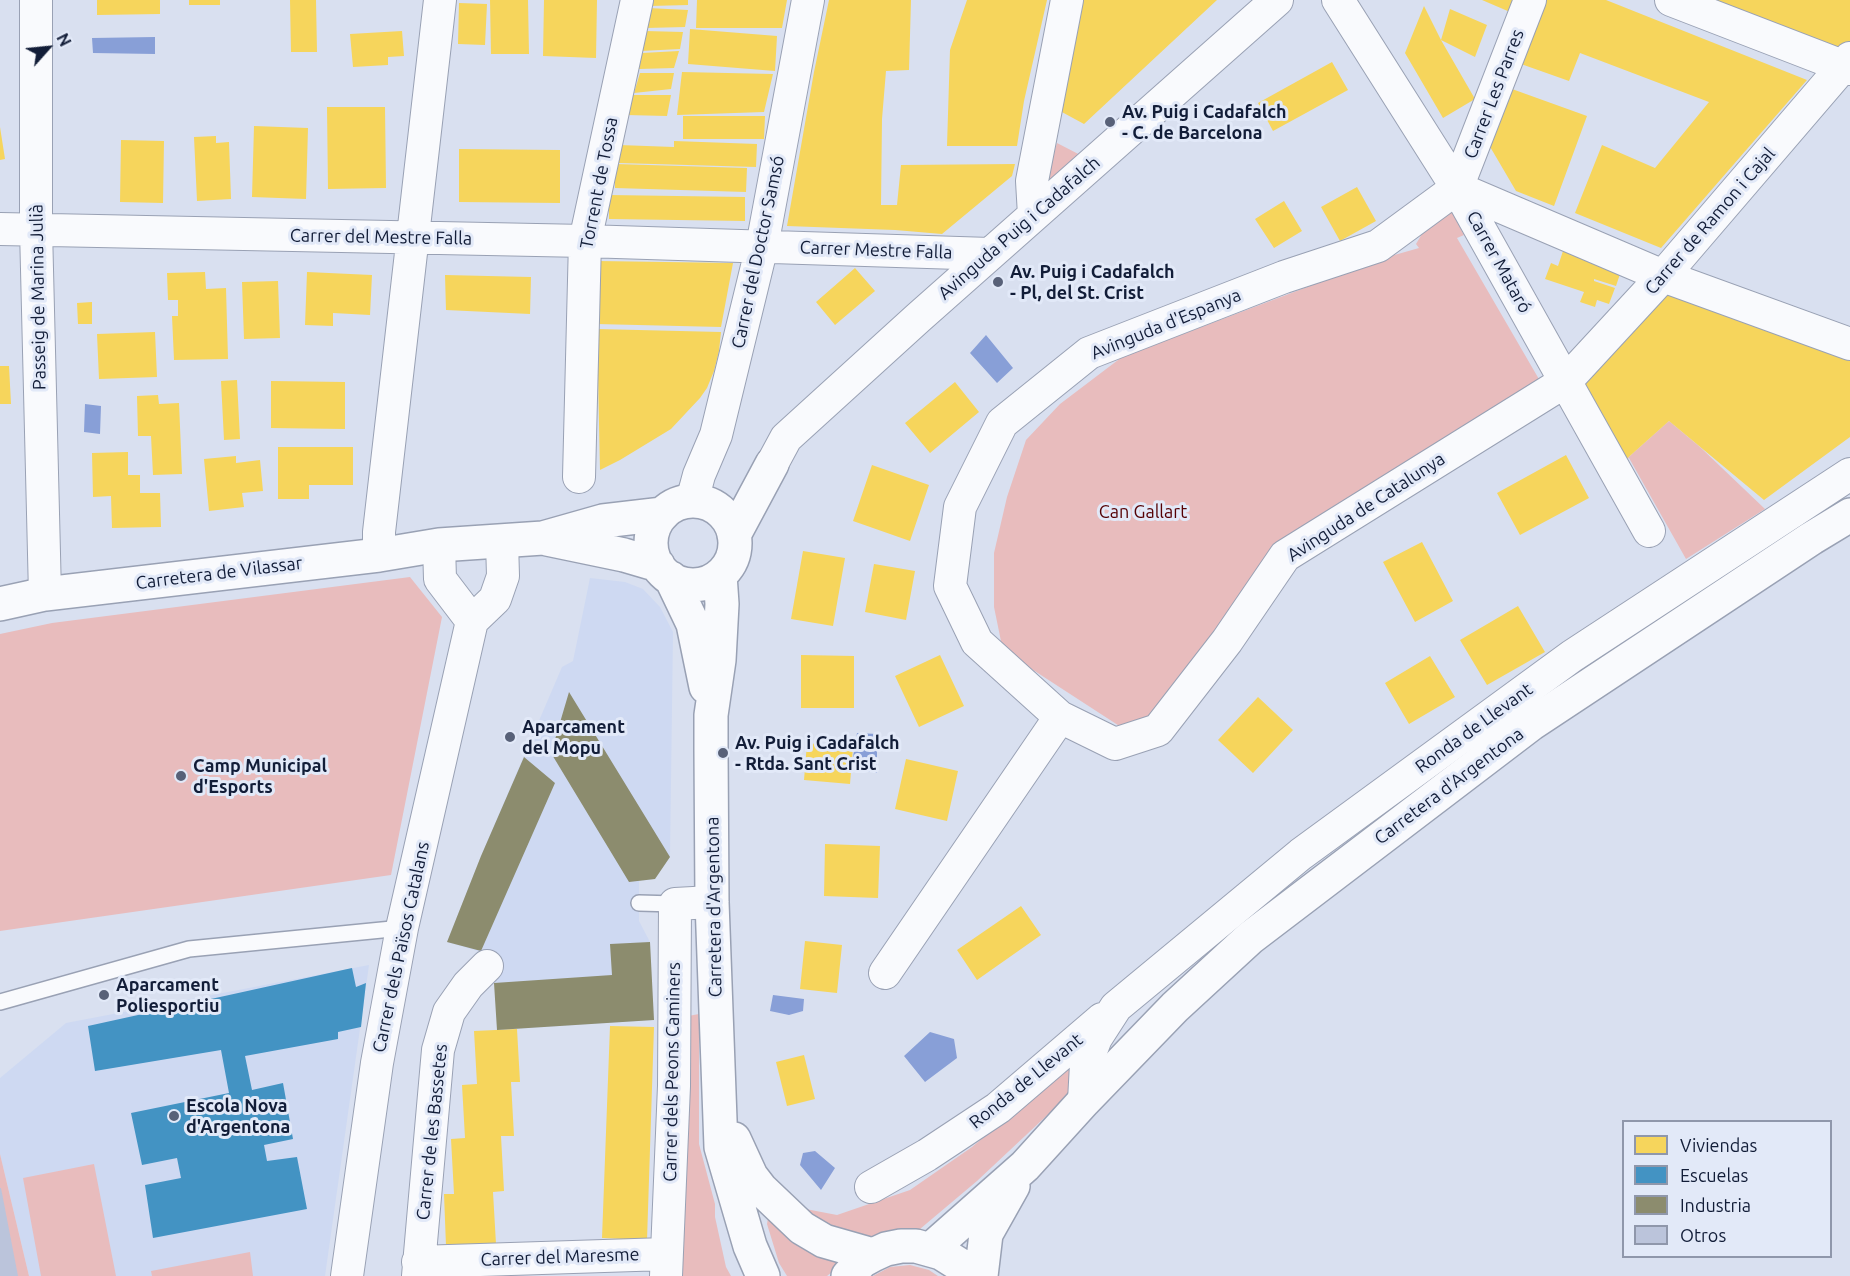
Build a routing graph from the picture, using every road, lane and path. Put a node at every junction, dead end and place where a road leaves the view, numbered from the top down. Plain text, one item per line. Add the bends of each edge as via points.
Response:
1 (36, 0) edge
2 (440, 0) edge
3 (637, 0) edge
4 (808, 0) edge
5 (1067, 0) edge
6 (1277, 0) edge
7 (1338, 0) edge
8 (1530, 0) edge
9 (1671, 0) edge
10 (1847, 64) edge
11 (1457, 188) junction
12 (1034, 215) junction
13 (0, 229) edge
14 (36, 229) junction
15 (413, 238) junction
16 (585, 241) junction
17 (762, 246) junction
18 (990, 254) junction
19 (1663, 276) junction
20 (1850, 344) edge
21 (1566, 381) junction
22 (772, 464) junction
23 (1850, 474) edge
24 (579, 477) dead end
25 (700, 502) junction
26 (663, 514) junction
27 (1850, 515) edge
28 (1649, 531) dead end
29 (734, 535) junction
30 (543, 538) junction
31 (502, 541) junction
32 (440, 545) junction
33 (379, 555) junction
34 (664, 572) junction
35 (720, 575) junction
36 (45, 594) junction
37 (0, 604) edge
38 (472, 621) junction
39 (711, 715) junction
40 (1060, 717) junction
41 (712, 902) junction
42 (639, 903) dead end
43 (675, 904) junction
44 (402, 928) junction
45 (487, 966) dead end
46 (885, 973) dead end
47 (0, 1002) edge
48 (1116, 1007) junction
49 (719, 1098) junction
50 (1084, 1101) junction
51 (1025, 1166) junction
52 (871, 1187) dead end
53 (931, 1249) junction
54 (873, 1255) junction
55 (666, 1265) edge
56 (418, 1269) edge
57 (347, 1276) edge
58 (763, 1276) edge
59 (848, 1276) edge
60 (969, 1276) edge
61 (981, 1276) edge

1 - 14 street, Passeig de Marina Julià
2 - 15 street
3 - 16 street, Torrent de Tossa
4 - 17 street, Carrer del Doctor Samsó
5 - 12 street via 1032,181
6 - 12 street, Avinguda Puig i Cadafalch
7 - 11 street, Carrer Mataró
8 - 11 street, Carrer Les Parres
9 - 10 street
10 - 19 street, Carrer de Ramon i Cajal
11 - 19 street
11 - 21 street, Carrer Mataró
11 - 40 street, Avinguda d'Espanya via 1378,246 1284,277 1089,353 1002,423 960,507 950,585 977,642
12 - 18 street, Avinguda Puig i Cadafalch
13 - 14 street, Carrer del Mestre Falla
14 - 15 street, Carrer del Mestre Falla
14 - 36 street, Passeig de Marina Julià
15 - 16 street, Carrer del Mestre Falla
15 - 33 street
16 - 17 street, Carrer del Mestre Falla
16 - 24 street, Torrent de Tossa
17 - 18 street, Carrer Mestre Falla
17 - 25 street, Carrer del Doctor Samsó via 716,435 699,475
18 - 22 street, Avinguda Puig i Cadafalch via 786,438
19 - 20 street
19 - 21 street, Carrer de Ramon i Cajal
21 - 28 street, Carrer Mataró
21 - 40 street, Avinguda de Catalunya via 1285,556 1227,641 1158,730 1115,744
22 - 25 street
22 - 29 street
23 - 48 street, Ronda de Llevant via 1572,656 1301,854
25 - 26 street via 676,505
25 - 29 street via 716,508
26 - 30 street via 603,521
26 - 34 street via 652,539 654,557
27 - 50 street, Carretera d'Argentona via 1531,724 1250,938 1175,1007
29 - 35 street via 730,561
30 - 31 street
30 - 34 street via 624,555
31 - 32 street
31 - 38 street via 503,576 495,598
32 - 33 street, Carretera de Vilassar
32 - 38 street via 440,579
33 - 36 street, Carretera de Vilassar
34 - 35 street via 678,582 695,585
34 - 39 street, Carretera d'Argentona via 693,624
35 - 39 street, Carretera d'Argentona via 720,649
36 - 37 street, Carretera de Vilassar
38 - 44 street, Carrer dels Països Catalans
39 - 41 street, Carretera d'Argentona
40 - 46 street
41 - 43 street
41 - 49 street, Carretera d'Argentona
42 - 43 lane
43 - 55 street, Carrer dels Peons Caminers via 674,1086
44 - 47 lane via 189,950
44 - 57 street, Carrer dels Països Catalans via 377,1063
45 - 56 street, Carrer de les Bassetes via 449,1012 438,1050
48 - 50 street, Ronda de Llevant via 1096,1038 1086,1064
48 - 52 street, Ronda de Llevant via 998,1108
49 - 54 street, Carretera d'Argentona via 751,1176 768,1197 802,1228 824,1241
49 - 58 street, Carretera d'Argentona via 721,1147 750,1246
50 - 51 street, Carretera d'Argentona
51 - 53 street
51 - 61 street via 986,1234
53 - 54 street via 901,1246
53 - 60 street via 951,1258
54 - 59 street
55 - 56 street, Carrer del Maresme

